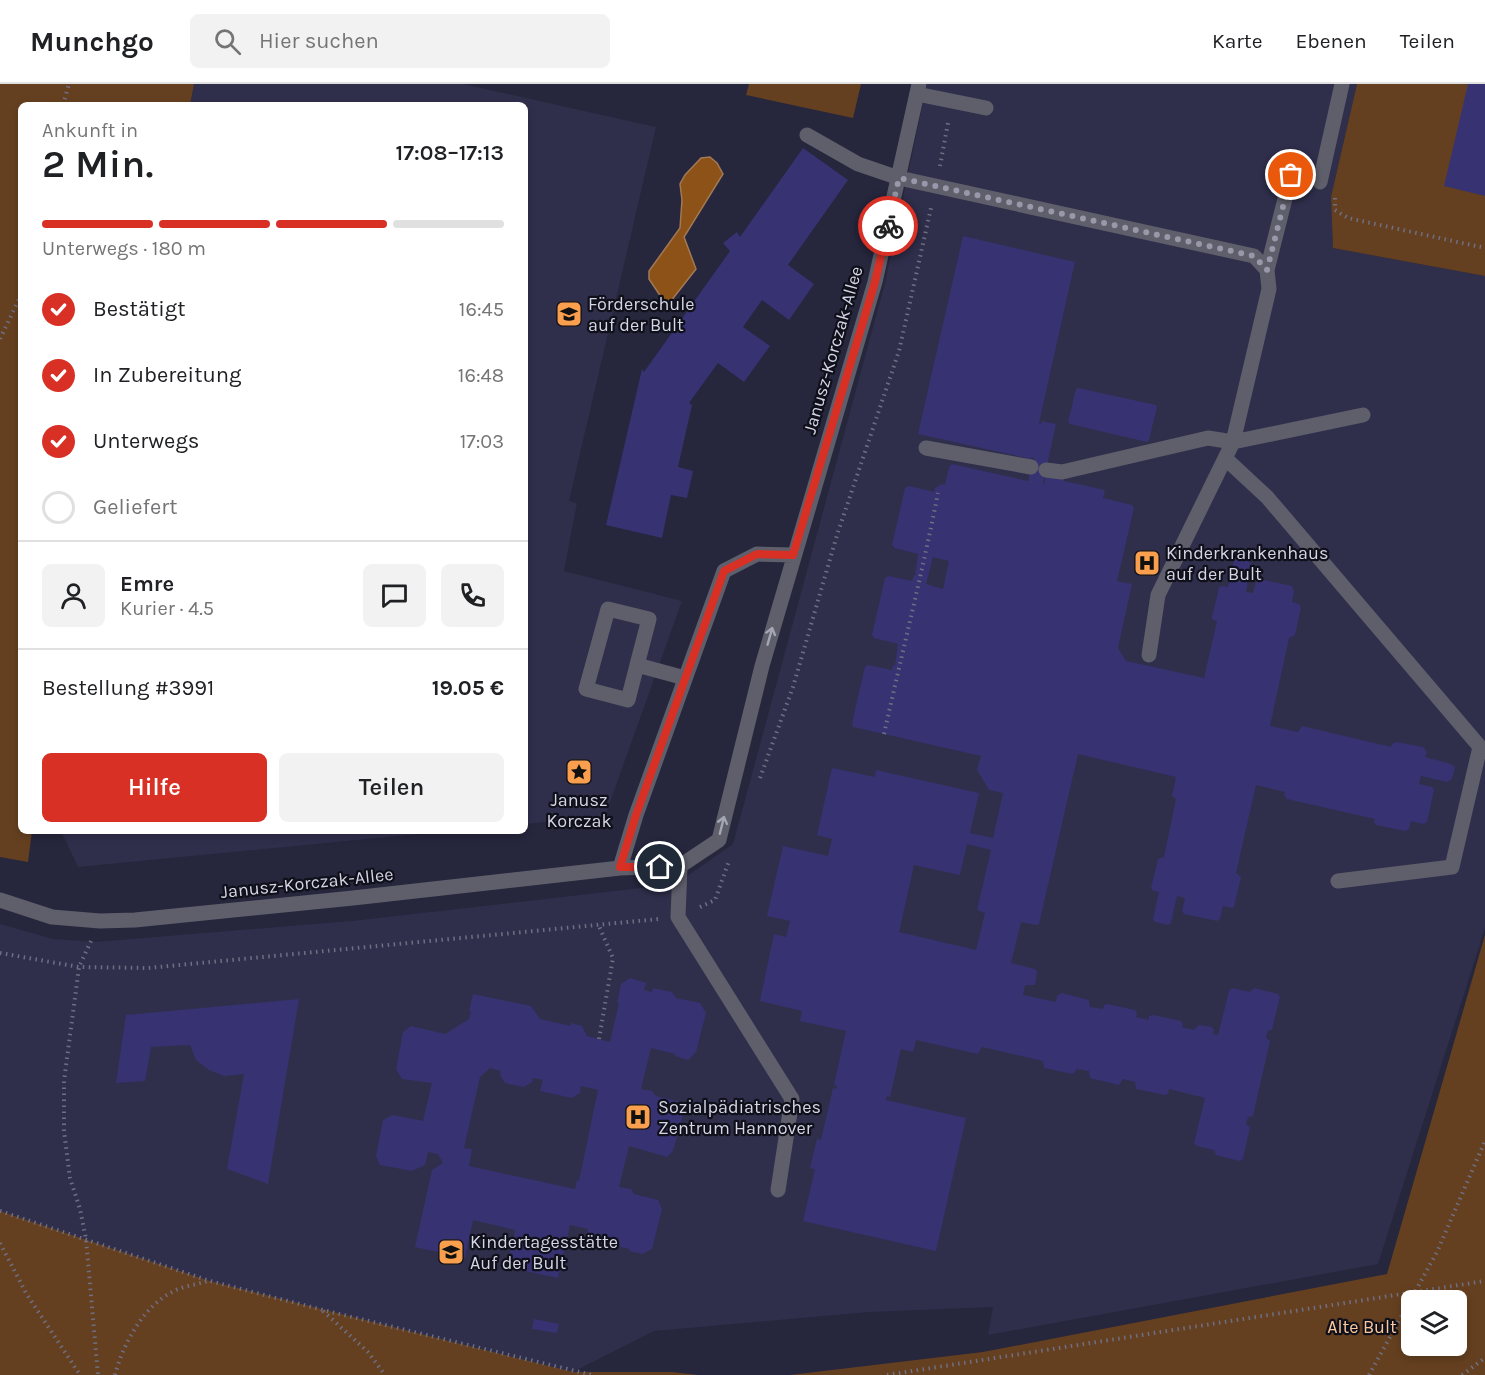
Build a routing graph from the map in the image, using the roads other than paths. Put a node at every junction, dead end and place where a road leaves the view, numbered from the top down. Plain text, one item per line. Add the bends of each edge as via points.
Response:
1 (1342, 84) edge
2 (918, 89) edge
3 (986, 108) dead end
4 (807, 135) dead end
5 (1291, 175) dead end
6 (899, 178) junction
7 (1320, 182) road end
8 (1267, 270) junction
9 (1363, 415) dead end
10 (1233, 442) junction
11 (926, 448) dead end
12 (1226, 459) junction
13 (793, 555) junction
14 (1149, 656) dead end
15 (637, 665) junction
16 (685, 678) junction
17 (680, 866) junction
18 (620, 867) junction
19 (1338, 881) dead end
20 (0, 900) edge
21 (778, 1190) dead end

1 - 7 street
2 - 3 street
2 - 6 street, Janusz-Korczak-Allee
4 - 6 street via 858,164
5 - 8 street
6 - 8 street via 1254,256
6 - 13 street, Janusz-Korczak-Allee via 875,282
8 - 10 street via 1269,289
9 - 10 street
10 - 11 street via 1208,438 1062,472
10 - 12 street
12 - 14 street via 1158,596
12 - 19 street via 1266,497 1479,747 1452,867
13 - 16 street via 757,554 724,571
17 -> 13 street, Janusz-Korczak-Allee via 718,840
15 - 15 street via 649,620 608,609 586,689 628,700
15 - 16 street
16 - 18 street
17 - 18 street, Janusz-Korczak-Allee
17 - 21 street via 678,917 792,1099
18 - 20 street, Janusz-Korczak-Allee via 135,920 52,917

